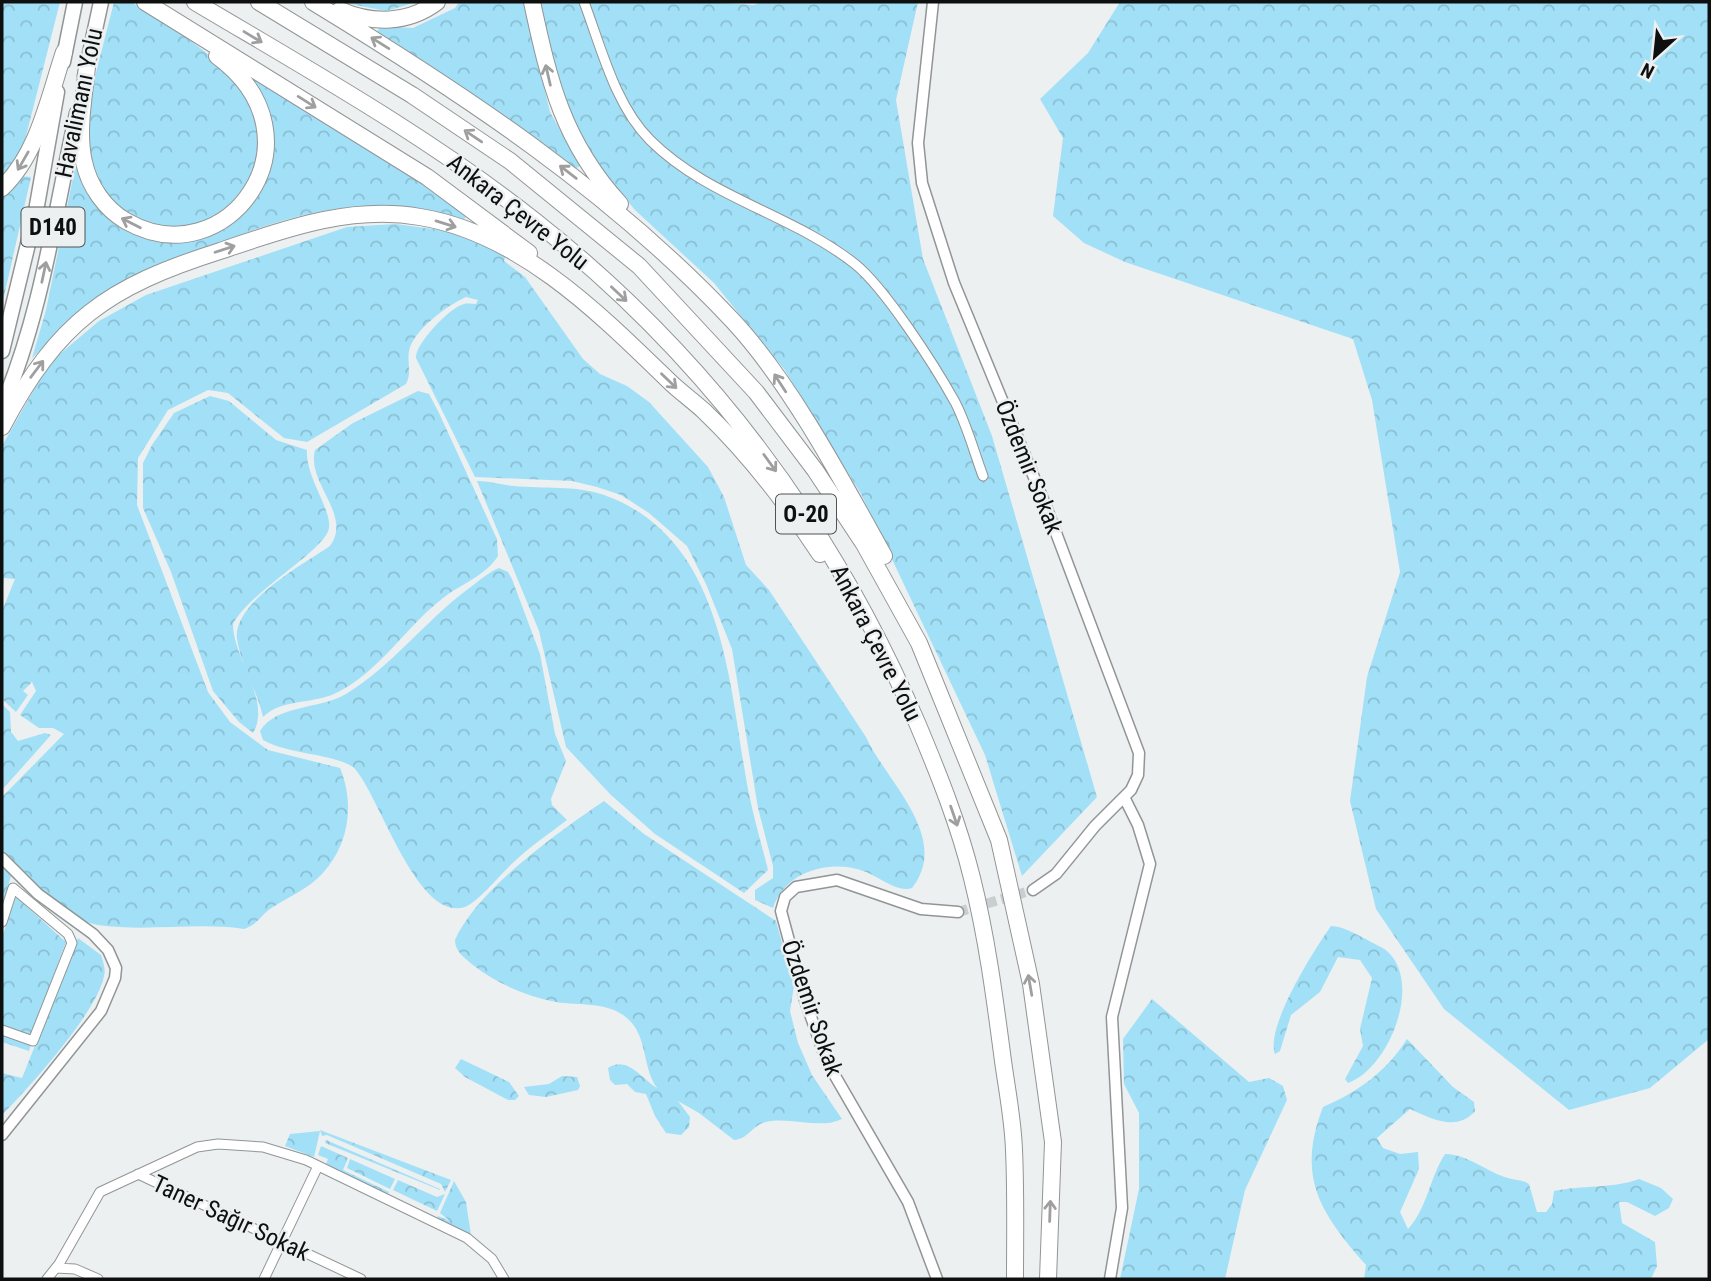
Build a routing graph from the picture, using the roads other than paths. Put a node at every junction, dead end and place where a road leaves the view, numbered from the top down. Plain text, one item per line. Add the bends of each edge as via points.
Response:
1 (75, 2) edge
2 (101, 2) edge
3 (143, 2) edge
4 (195, 2) edge
5 (259, 2) edge
6 (313, 2) edge
7 (323, 2) edge
8 (437, 2) edge
9 (531, 2) edge
10 (584, 2) edge
11 (933, 2) edge
12 (65, 48) junction
13 (87, 67) junction
14 (2, 188) edge
15 (734, 321) junction
16 (608, 324) junction
17 (2, 351) edge
18 (2, 407) edge
19 (2, 427) edge
20 (983, 476) dead end
21 (939, 777) junction
22 (1124, 797) junction
23 (999, 840) junction
24 (2, 858) edge
25 (1033, 890) tunnel mouth
26 (958, 912) tunnel mouth
27 (2, 922) edge
28 (2, 1030) edge
29 (2, 1135) edge
30 (318, 1166) junction
31 (138, 1174) junction
32 (282, 1242) junction
33 (57, 1268) junction
34 (47, 1279) edge
35 (98, 1279) edge
36 (264, 1279) edge
37 (361, 1279) edge
38 (504, 1279) edge
39 (937, 1279) edge
40 (1015, 1279) edge
41 (1048, 1279) edge
42 (1110, 1279) edge

1 - 12 highway, Havalimanı Yolu
2 - 13 highway, Havalimanı Yolu / D140
3 -> 13 highway via 223,61 246,82 258,102 266,130 264,160 244,202 217,223 180,234 143,229 114,212 93,186 84,161
3 -> 16 highway via 456,197 543,265
4 -> 21 highway, Ankara Çevre Yolu / O-20 via 395,122 495,191 587,264 686,360 748,433 825,544 876,635
23 -> 5 highway, Ankara Çevre Yolu / O-20 via 940,690 882,573 785,429 729,360 639,266 539,183 412,95
15 -> 6 highway via 620,214 531,143
7 - 8 highway via 358,17 384,20 408,16
15 -> 9 highway via 612,195 577,149 551,89
10 - 20 street via 619,94 650,140 709,185 815,238 856,265 884,295 955,403
11 - 22 street, Özdemir Sokak via 920,105 922,183 954,282 1133,730 1138,775
12 -> 14 highway via 30,147
12 - 17 highway, Havalimanı Yolu / D140 via 36,211
18 -> 13 highway, Havalimanı Yolu / D140 via 36,305
23 -> 15 highway via 976,762 919,622 817,441
19 -> 16 highway via 54,348 81,319 122,289 215,252 342,215 421,217 477,234 543,272
16 -> 21 highway via 704,412 783,502 833,575
21 -> 40 highway, Ankara Çevre Yolu / O-20 via 973,882 994,993 1014,1145
22 - 25 street, Özdemir Sokak via 1056,874
22 - 42 street via 1139,825 1150,864 1112,1017 1122,1208
41 -> 23 highway, Ankara Çevre Yolu / O-20 via 1053,1142 1031,984
24 - 29 street via 38,894 102,942 116,968 101,1011
26 - 39 street, Özdemir Sokak via 921,909 837,880 796,887 785,897 781,911 827,1062 908,1202
27 - 28 street via 13,888 68,934 72,943 33,1041
30 - 31 street via 263,1147 218,1144 197,1147
30 - 32 street
30 - 38 street via 467,1238 492,1259
31 - 32 street, Taner Sağır Sokak
31 - 33 street via 97,1195
32 - 36 street
32 - 37 street, Taner Sağır Sokak
33 - 34 street
33 - 35 street via 75,1269

